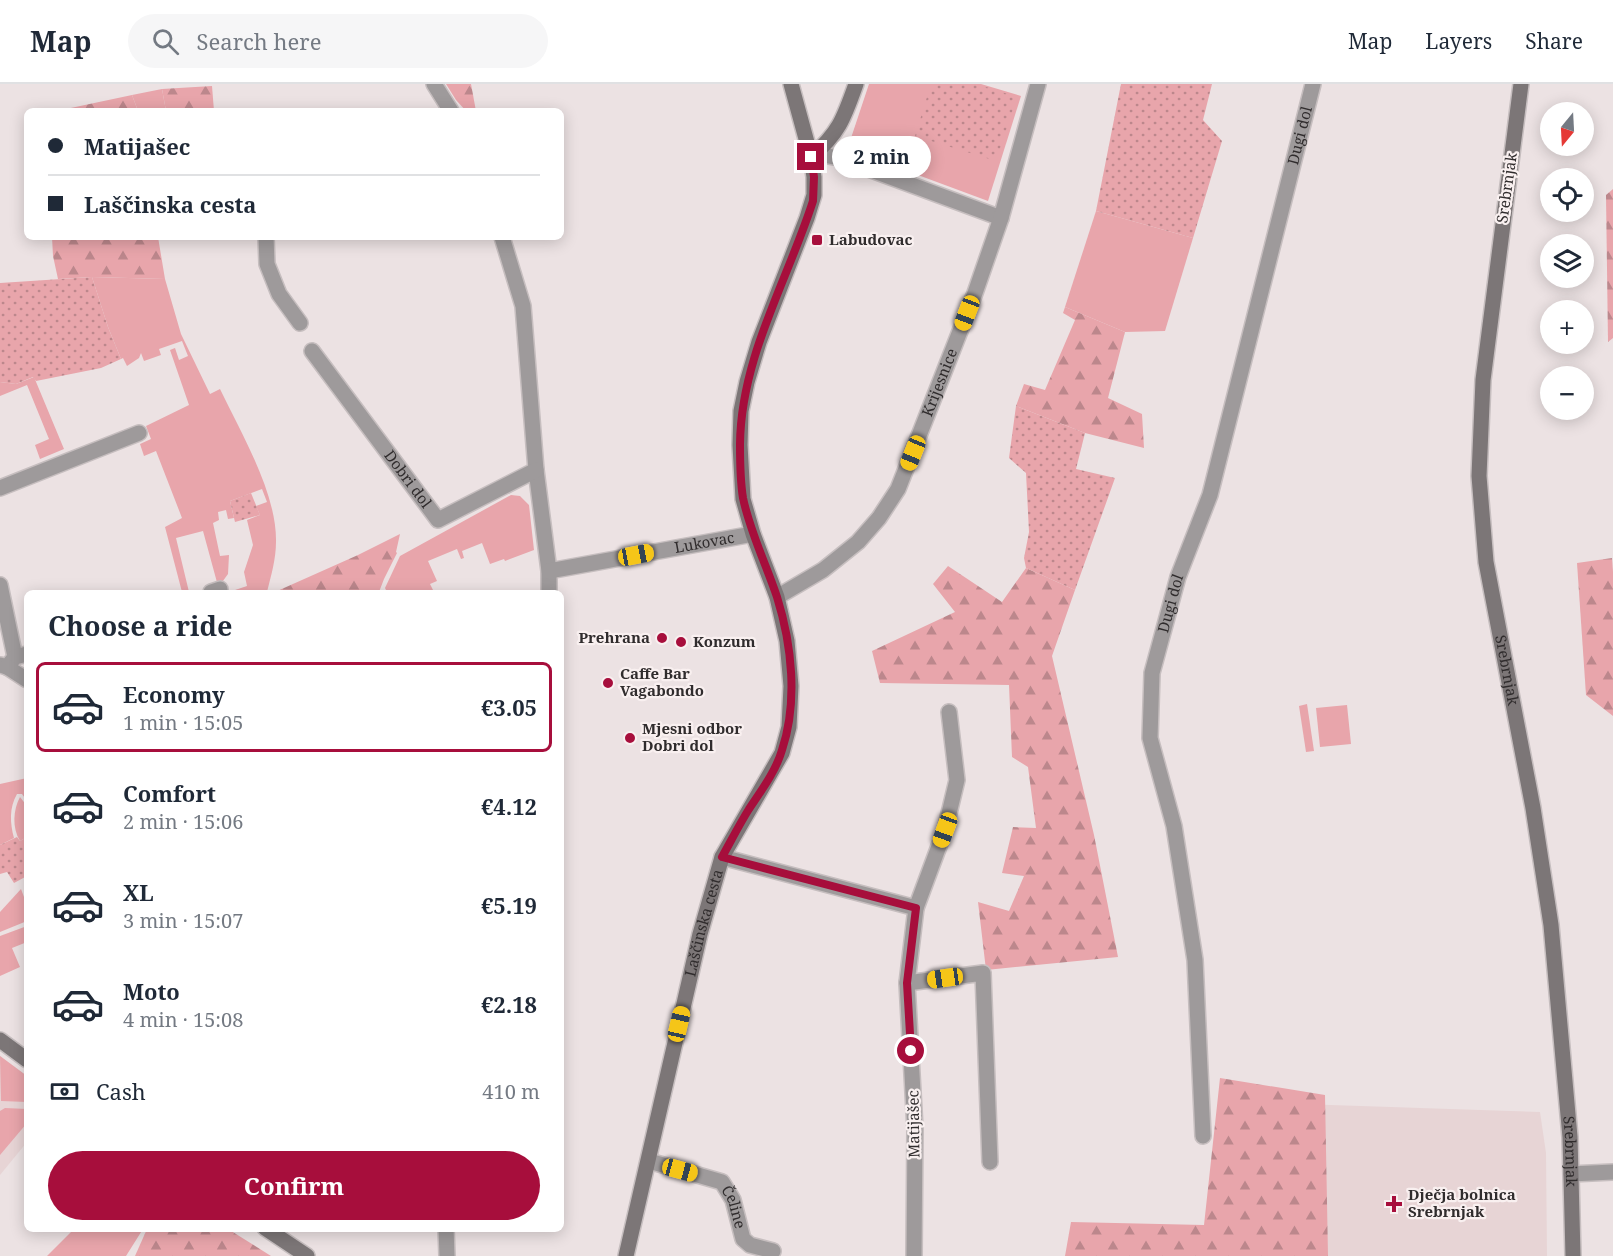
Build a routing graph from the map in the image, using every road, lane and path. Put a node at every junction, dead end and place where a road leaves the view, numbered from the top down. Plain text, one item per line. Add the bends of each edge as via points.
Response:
1 (434, 84) edge
2 (791, 84) edge
3 (855, 84) edge
4 (1038, 84) edge
5 (1313, 84) edge
6 (1521, 84) edge
7 (449, 108) edge
8 (811, 157) junction
9 (1000, 218) junction
10 (266, 240) edge
11 (503, 240) edge
12 (300, 323) dead end
13 (312, 351) dead end
14 (140, 433) dead end
15 (536, 470) junction
16 (0, 488) edge
17 (753, 534) junction
18 (549, 571) junction
19 (0, 585) edge
20 (549, 590) edge
21 (777, 597) junction
22 (12, 661) edge
23 (24, 676) edge
24 (949, 712) dead end
25 (722, 857) junction
26 (916, 908) junction
27 (907, 983) junction
28 (0, 1040) edge
29 (24, 1058) edge
30 (1203, 1136) dead end
31 (649, 1161) junction
32 (990, 1162) dead end
33 (1613, 1172) edge
34 (1571, 1174) junction
35 (271, 1232) edge
36 (446, 1232) edge
37 (773, 1251) dead end
38 (306, 1256) edge
39 (447, 1256) edge
40 (626, 1256) edge
41 (914, 1256) edge
42 (1573, 1256) edge

1 - 7 street
2 - 8 main road, Laščinska cesta
3 - 8 main road via 843,121
4 - 9 street, Krijesnice
5 - 30 street, Dugi dol via 1210,495 1178,577 1152,673 1150,738 1174,826 1195,960
6 - 34 main road, Srebrnjak via 1490,318 1479,429 1479,476 1486,562 1549,913
8 - 9 street via 831,156 851,162
8 - 17 main road, Laščinska cesta via 813,201 759,342 741,411 743,499
9 - 21 street, Krijesnice via 898,489 858,542 823,570
10 - 12 street via 267,264 279,294
11 - 15 street via 523,306
13 - 15 street, Dobri dol via 438,520
14 - 16 street
15 - 18 street
17 - 18 street, Lukovac
17 - 21 main road, Laščinska cesta
18 - 20 street
19 - 22 street
21 - 25 main road, Laščinska cesta via 789,651 789,726 782,753
22 - 23 street
24 - 26 street, Matijašec via 957,780 945,830
25 - 26 street
25 - 31 main road, Laščinska cesta via 700,934
26 - 27 street, Matijašec
27 - 32 street via 983,973
27 - 41 street, Matijašec via 915,1129
28 - 29 main road
31 - 37 street, Čeline via 722,1182 733,1200 743,1239
31 - 40 main road, Laščinska cesta
33 - 34 street
34 - 42 main road, Srebrnjak
35 - 38 main road
36 - 39 street

